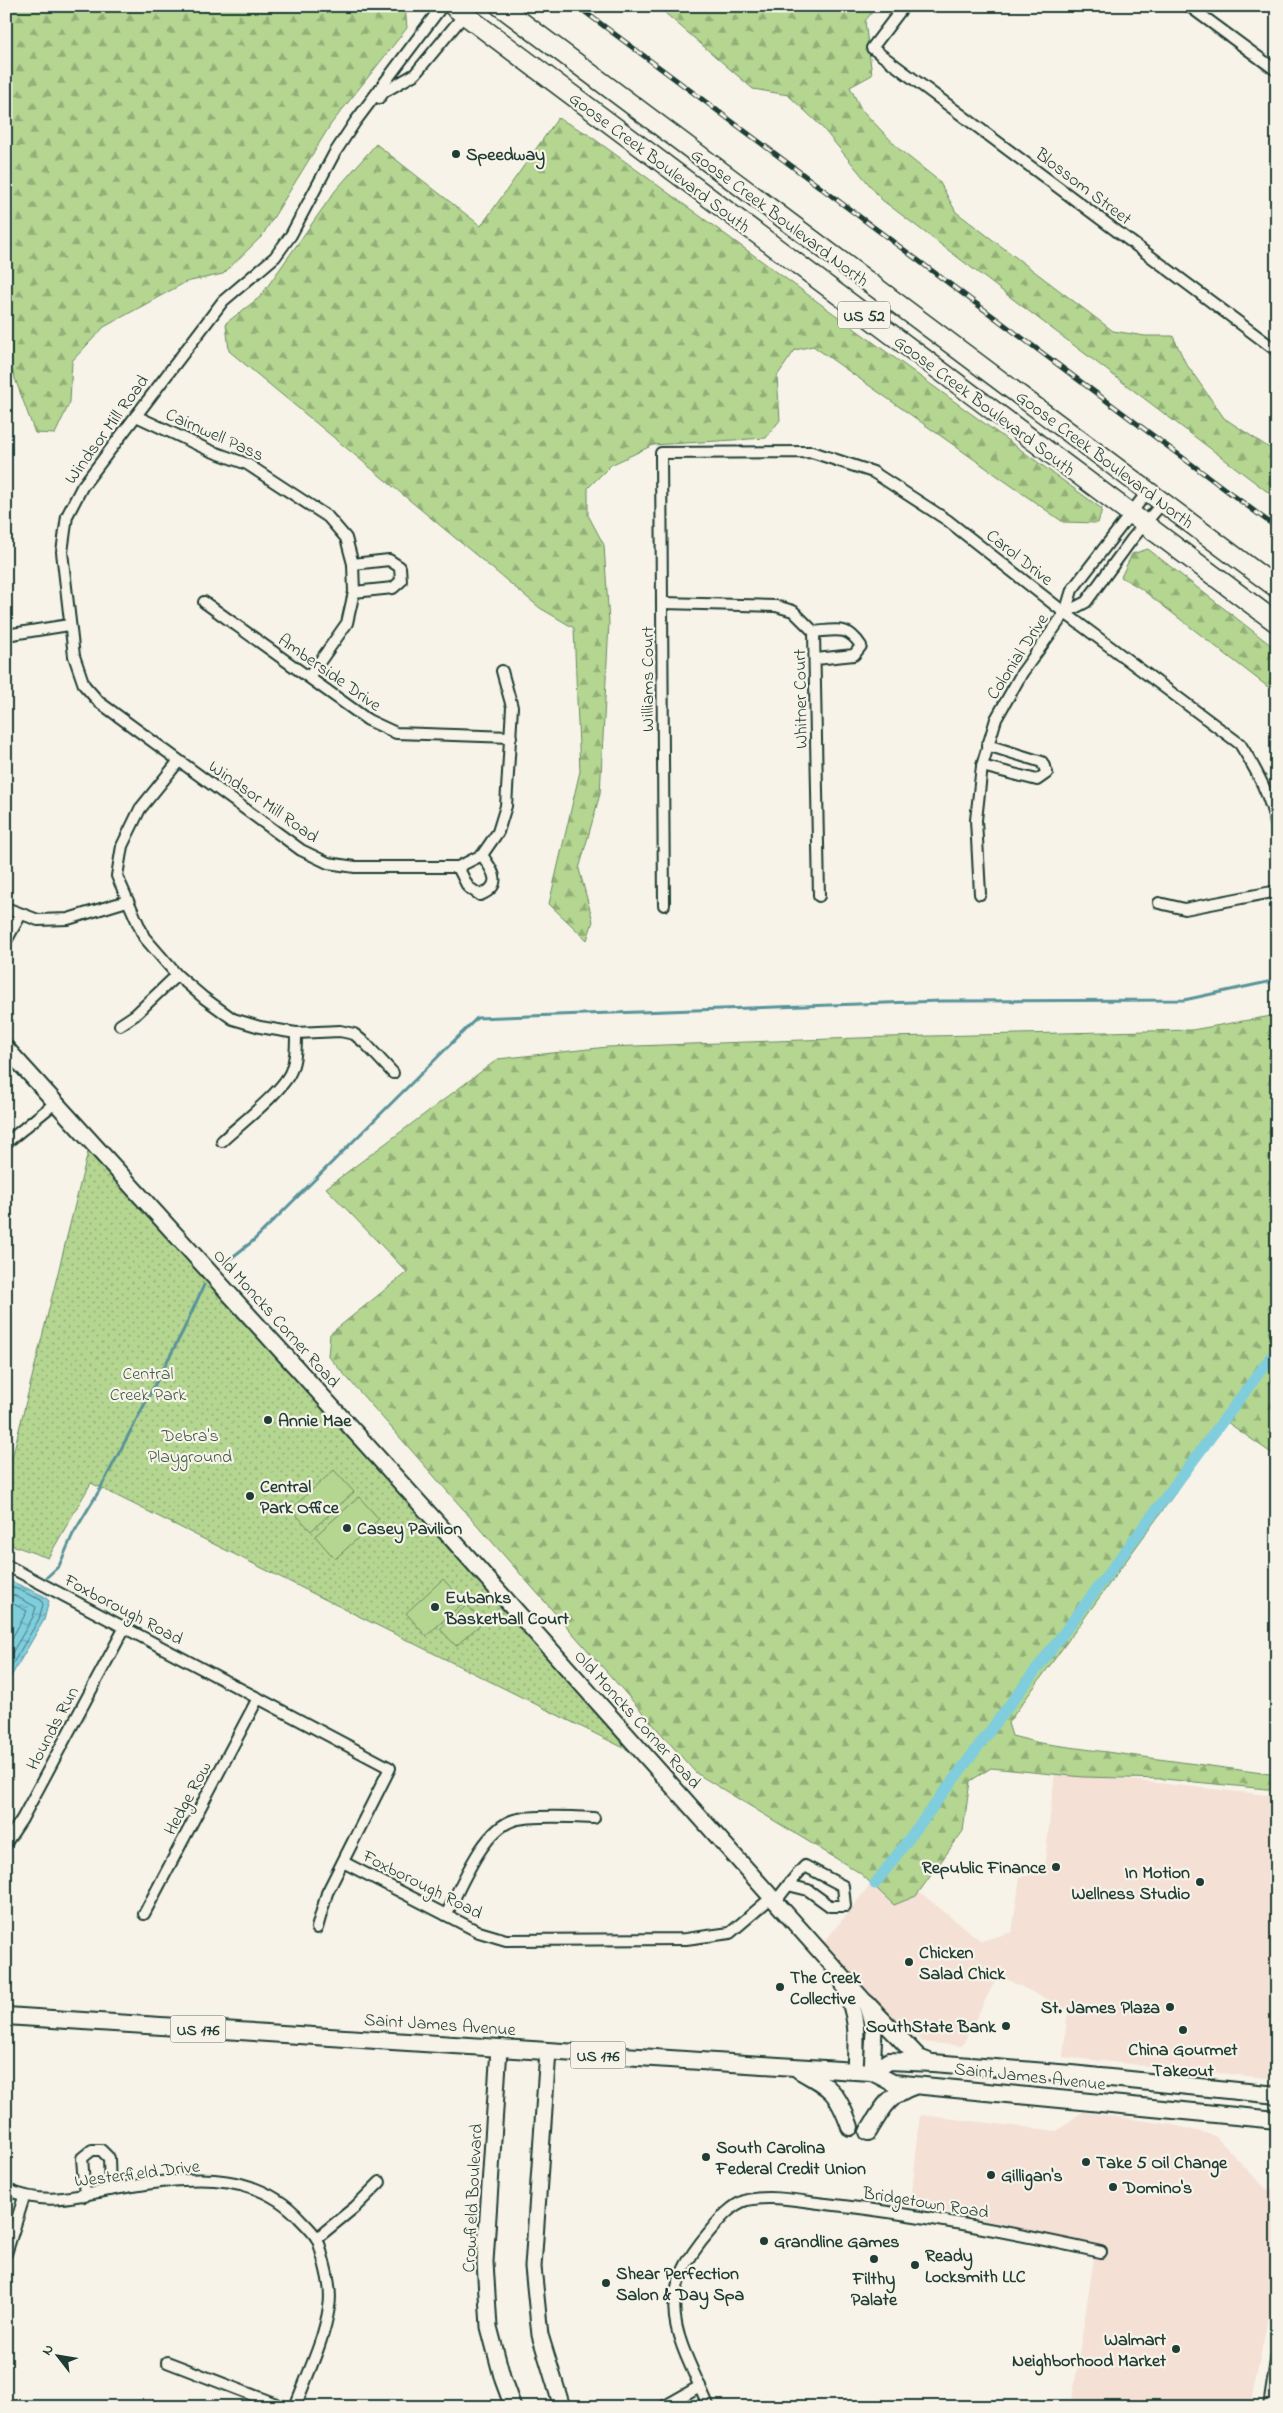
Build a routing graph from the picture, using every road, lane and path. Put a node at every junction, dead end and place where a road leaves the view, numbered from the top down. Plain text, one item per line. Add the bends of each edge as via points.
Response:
1 (442, 6) edge
2 (500, 6) edge
3 (904, 6) edge
4 (1189, 6) edge
5 (461, 9) edge
6 (1277, 71) edge
7 (355, 122) junction
8 (1277, 351) edge
9 (136, 416) junction
10 (661, 453) joint
11 (1148, 490) junction
12 (1163, 502) junction
13 (1137, 518) junction
14 (353, 564) junction
15 (1277, 588) edge
16 (354, 592) junction
17 (204, 602) dead end
18 (663, 603) junction
19 (1065, 613) junction
20 (1277, 623) edge
21 (69, 625) junction
22 (814, 632) junction
23 (6, 635) edge
24 (816, 659) junction
25 (502, 672) dead end
26 (309, 677) junction
27 (510, 737) junction
28 (987, 745) junction
29 (178, 762) junction
30 (982, 766) junction
31 (1277, 829) edge
32 (482, 855) junction
33 (458, 867) junction
34 (1277, 890) edge
35 (980, 894) dead end
36 (818, 896) dead end
37 (127, 900) junction
38 (1159, 903) dead end
39 (664, 905) dead end
40 (6, 908) edge
41 (21, 914) junction
42 (6, 941) edge
43 (178, 975) junction
44 (120, 1025) dead end
45 (296, 1032) junction
46 (6, 1048) edge
47 (393, 1073) dead end
48 (55, 1103) junction
49 (222, 1141) dead end
50 (6, 1143) edge
51 (6, 1565) edge
52 (125, 1628) junction
53 (258, 1698) junction
54 (594, 1818) dead end
55 (6, 1843) edge
56 (343, 1862) junction
57 (788, 1884) junction
58 (774, 1899) junction
59 (144, 1914) dead end
60 (446, 1915) junction
61 (317, 1928) dead end
62 (838, 1972) junction
63 (866, 2003) junction
64 (6, 2016) edge
65 (499, 2048) junction
66 (548, 2051) junction
67 (933, 2063) junction
68 (794, 2068) junction
69 (855, 2071) junction
70 (872, 2072) junction
71 (916, 2085) junction
72 (1277, 2095) edge
73 (1277, 2120) edge
74 (850, 2127) dead end
75 (868, 2132) dead end
76 (380, 2182) dead end
77 (6, 2189) edge
78 (110, 2190) junction
79 (85, 2196) junction
80 (24, 2197) junction
81 (316, 2238) junction
82 (1101, 2252) dead end
83 (6, 2254) edge
84 (1277, 2354) edge
85 (167, 2362) dead end
86 (700, 2386) junction
87 (284, 2407) edge
88 (295, 2407) edge
89 (512, 2407) edge
90 (562, 2407) edge
91 (663, 2407) edge
92 (709, 2407) edge
93 (1269, 2407) edge

1 - 7 street, Windsor Mill Road
2 - 11 highway, Goose Creek Boulevard North / US 52
3 - 8 street, Blossom Street via 872,48
4 - 6 street
5 - 7 street, Windsor Mill Road via 415,74 384,92
5 - 13 highway, Goose Creek Boulevard South / US 52
7 - 9 street, Windsor Mill Road via 334,154 291,235 275,257 223,301
9 - 14 street, Cairnwell Pass via 247,464 328,518 346,538
9 - 21 street, Windsor Mill Road via 82,487 67,516 62,552
10 - 18 street, Williams Court
10 - 19 street, Carol Drive via 812,452 873,472 948,520
11 - 12 highway, Goose Creek Boulevard North / US 52
11 - 13 street, Colonial Drive
12 - 13 street, Colonial Drive
12 - 15 highway, Goose Creek Boulevard North / US 52
13 - 19 street, Colonial Drive via 1072,590
13 - 19 street, Colonial Drive via 1086,602
13 - 20 highway, Goose Creek Boulevard South / US 52
14 - 16 street, Cairnwell Pass
14 - 16 street via 389,560 400,567 401,574 401,581 393,588
16 - 26 street, Cairnwell Pass via 347,623
17 - 26 street, Amberside Drive
18 - 22 street, Whitner Court via 776,606 793,610
18 - 39 street, Williams Court
19 - 28 street, Colonial Drive via 1022,673 996,719
19 - 31 street, Carol Drive via 1240,744 1273,806
21 - 23 street
21 - 29 street, Windsor Mill Road via 74,656 84,685 99,702
22 - 24 street, Whitner Court
22 - 24 street via 844,630 855,636 861,646 854,655
24 - 36 street, Whitner Court
25 - 27 street via 512,708
26 - 27 street, Amberside Drive via 368,720 396,733
27 - 32 street via 506,806 498,832
28 - 30 street, Colonial Drive
28 - 30 street via 1042,762 1047,772 1037,780
29 - 33 street, Windsor Mill Road via 301,850 328,863 355,867
29 - 37 street via 140,810 122,846 117,876
30 - 35 street, Colonial Drive via 976,820
32 - 33 street
32 - 33 street via 495,873 494,885 488,892 480,894 468,887
34 - 38 street via 1185,909
37 - 41 street via 68,920 38,920
37 - 43 street via 144,937
40 - 41 street
41 - 42 street
43 - 44 street
43 - 45 street via 233,1018 260,1028
45 - 47 street via 340,1031 354,1034
45 - 49 street via 295,1059 290,1074
46 - 48 street, Old Moncks Corner Road
48 - 50 street
48 - 58 street, Old Moncks Corner Road
51 - 52 street, Foxborough Road
52 - 53 street, Foxborough Road
52 - 55 street, Hounds Run
53 - 56 street, Foxborough Road via 390,1768
53 - 59 street, Hedge Row
54 - 60 street via 565,1816 514,1820 491,1835
56 - 60 street, Foxborough Road
56 - 61 street via 327,1893
57 - 57 street, Foxborough Road via 804,1866 843,1886 845,1906 830,1906 808,1890
57 - 58 street, Foxborough Road
58 - 60 street, Foxborough Road via 730,1933 686,1939 506,1940 479,1932
58 - 62 street, Old Moncks Corner Road
62 - 63 street, Old Moncks Corner Road
62 - 69 street via 853,2007 857,2028
63 - 67 main road via 919,2058
63 - 70 street via 874,2029
64 - 65 main road, Saint James Avenue / US 176
65 - 66 main road, Saint James Avenue / US 176
65 - 89 street, Crowfield Boulevard via 484,2262 489,2327
66 - 68 main road, Saint James Avenue / US 176
66 - 90 street via 533,2267 540,2334
67 - 70 main road, Saint James Avenue / US 176 via 889,2061
67 - 72 main road, Saint James Avenue / US 176
68 - 69 main road, Saint James Avenue / US 176
68 - 74 main road via 827,2086 836,2095
69 - 70 main road, Saint James Avenue / US 176
70 - 71 main road, Saint James Avenue via 892,2083
71 - 73 main road, Saint James Avenue
71 - 75 main road via 900,2091 885,2103
76 - 81 street
77 - 80 street, Westerfield Drive
78 - 79 street, Westerfield Drive
78 - 79 street via 109,2158 101,2150 92,2150 82,2158
78 - 81 street, Westerfield Drive via 176,2180 242,2182 274,2196
79 - 80 street, Westerfield Drive via 60,2199
80 - 83 street
81 - 88 street, Westerfield Drive via 327,2273 330,2306
82 - 86 street, Bridgetown Road via 866,2208 772,2197 745,2200 725,2214 706,2236 686,2265 675,2289 673,2312 678,2335
84 - 93 street
85 - 87 street
86 - 91 street
86 - 92 street, Bridgetown Road

